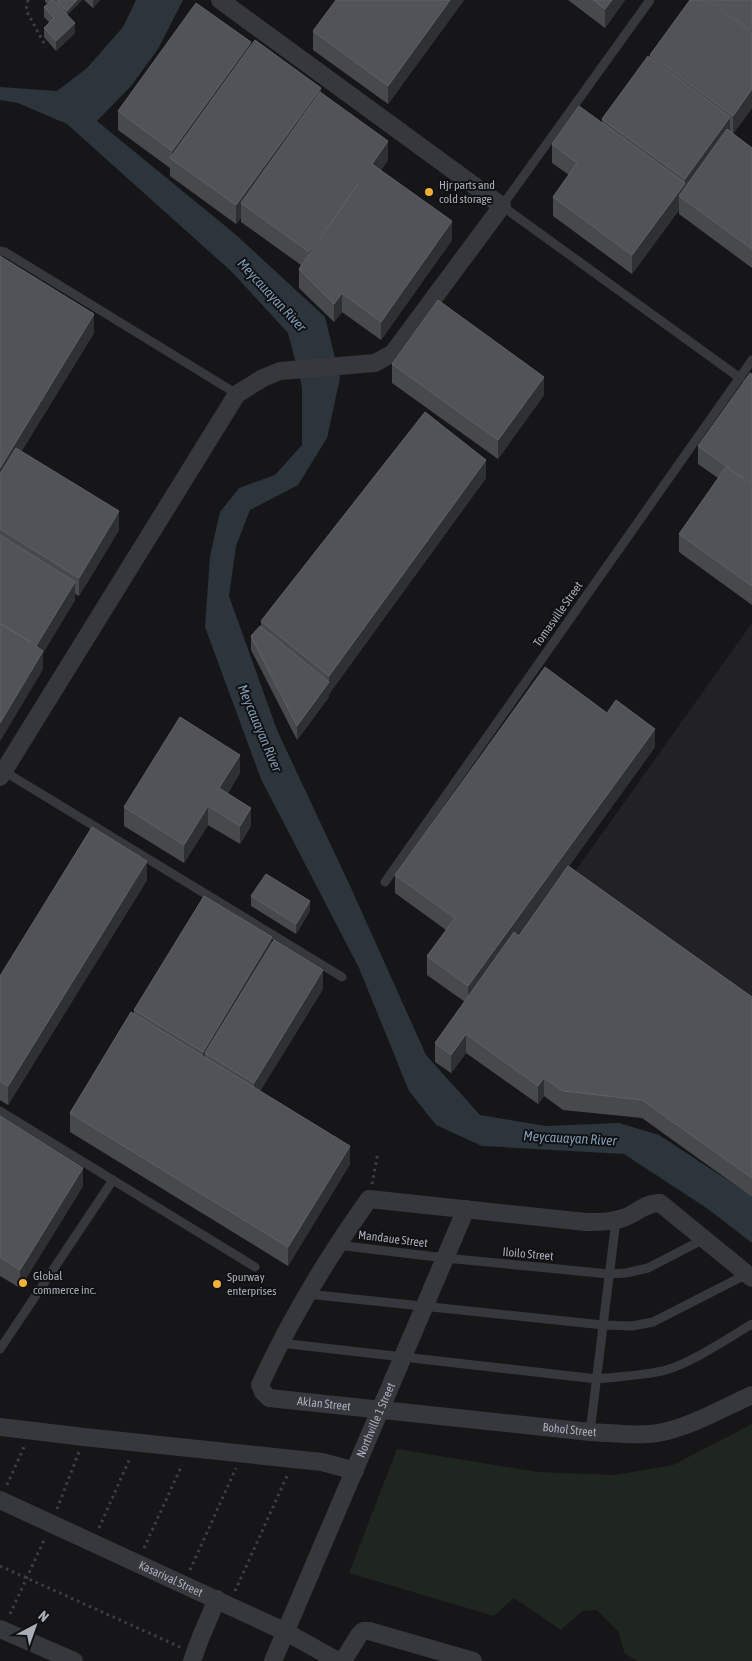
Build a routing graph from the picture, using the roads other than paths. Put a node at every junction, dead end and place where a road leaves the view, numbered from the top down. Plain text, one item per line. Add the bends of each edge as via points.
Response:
1 (220, 0) edge
2 (650, 0) edge
3 (502, 206) junction
4 (0, 251) edge
5 (752, 360) edge
6 (740, 378) junction
7 (237, 394) junction
8 (1, 772) edge
9 (385, 882) dead end
10 (342, 978) dead end
11 (0, 1111) edge
12 (113, 1180) junction
13 (466, 1209) junction
14 (616, 1220) junction
15 (704, 1239) junction
16 (337, 1245) junction
17 (445, 1258) junction
18 (255, 1268) dead end
19 (609, 1274) junction
20 (750, 1276) edge
21 (307, 1294) junction
22 (425, 1305) junction
23 (752, 1324) edge
24 (603, 1325) junction
25 (279, 1343) junction
26 (0, 1349) edge
27 (403, 1358) junction
28 (597, 1379) junction
29 (752, 1395) edge
30 (381, 1409) junction
31 (0, 1427) edge
32 (590, 1432) junction
33 (355, 1471) junction
34 (0, 1500) edge
35 (223, 1602) junction
36 (1, 1629) edge
37 (286, 1632) junction
38 (193, 1657) edge
39 (74, 1661) edge
40 (273, 1661) edge
41 (338, 1661) edge
42 (342, 1661) edge
43 (473, 1661) edge

1 - 3 street
2 - 3 lane
3 - 6 lane
3 - 7 street via 393,354 375,363 280,371
4 - 7 lane
5 - 6 lane, Tomasville Street
6 - 9 lane, Tomasville Street
7 - 8 street
8 - 10 lane
11 - 12 lane
12 - 18 lane
12 - 26 lane
13 - 14 street via 570,1220
13 - 16 street via 369,1199
13 - 17 street, Northville 1 Street
14 - 15 street via 660,1203
14 - 19 lane
15 - 19 lane, Iloilo Street via 648,1268
15 - 20 street
16 - 17 lane, Mandaue Street
16 - 21 street
17 - 19 lane, Iloilo Street
17 - 22 street, Northville 1 Street
19 - 24 lane
20 - 24 lane via 653,1322 632,1326
21 - 22 lane
21 - 25 street
22 - 24 lane
22 - 27 street, Northville 1 Street
23 - 28 lane via 667,1370
24 - 28 lane
25 - 27 lane
25 - 30 street, Aklan Street via 260,1385 269,1398
27 - 28 lane
27 - 30 street, Northville 1 Street
28 - 32 lane
29 - 32 street, Bohol Street via 663,1432
30 - 32 street, Bohol Street
30 - 33 street, Northville 1 Street
31 - 33 street via 322,1462
33 - 37 street, Northville 1 Street
34 - 35 street, Kasarival Street
35 - 37 street, Kasarival Street
35 - 38 street
36 - 39 street
37 - 40 street, Northville 1 Street
37 - 41 street, Kasarival Street
42 - 43 street via 358,1635 369,1631

